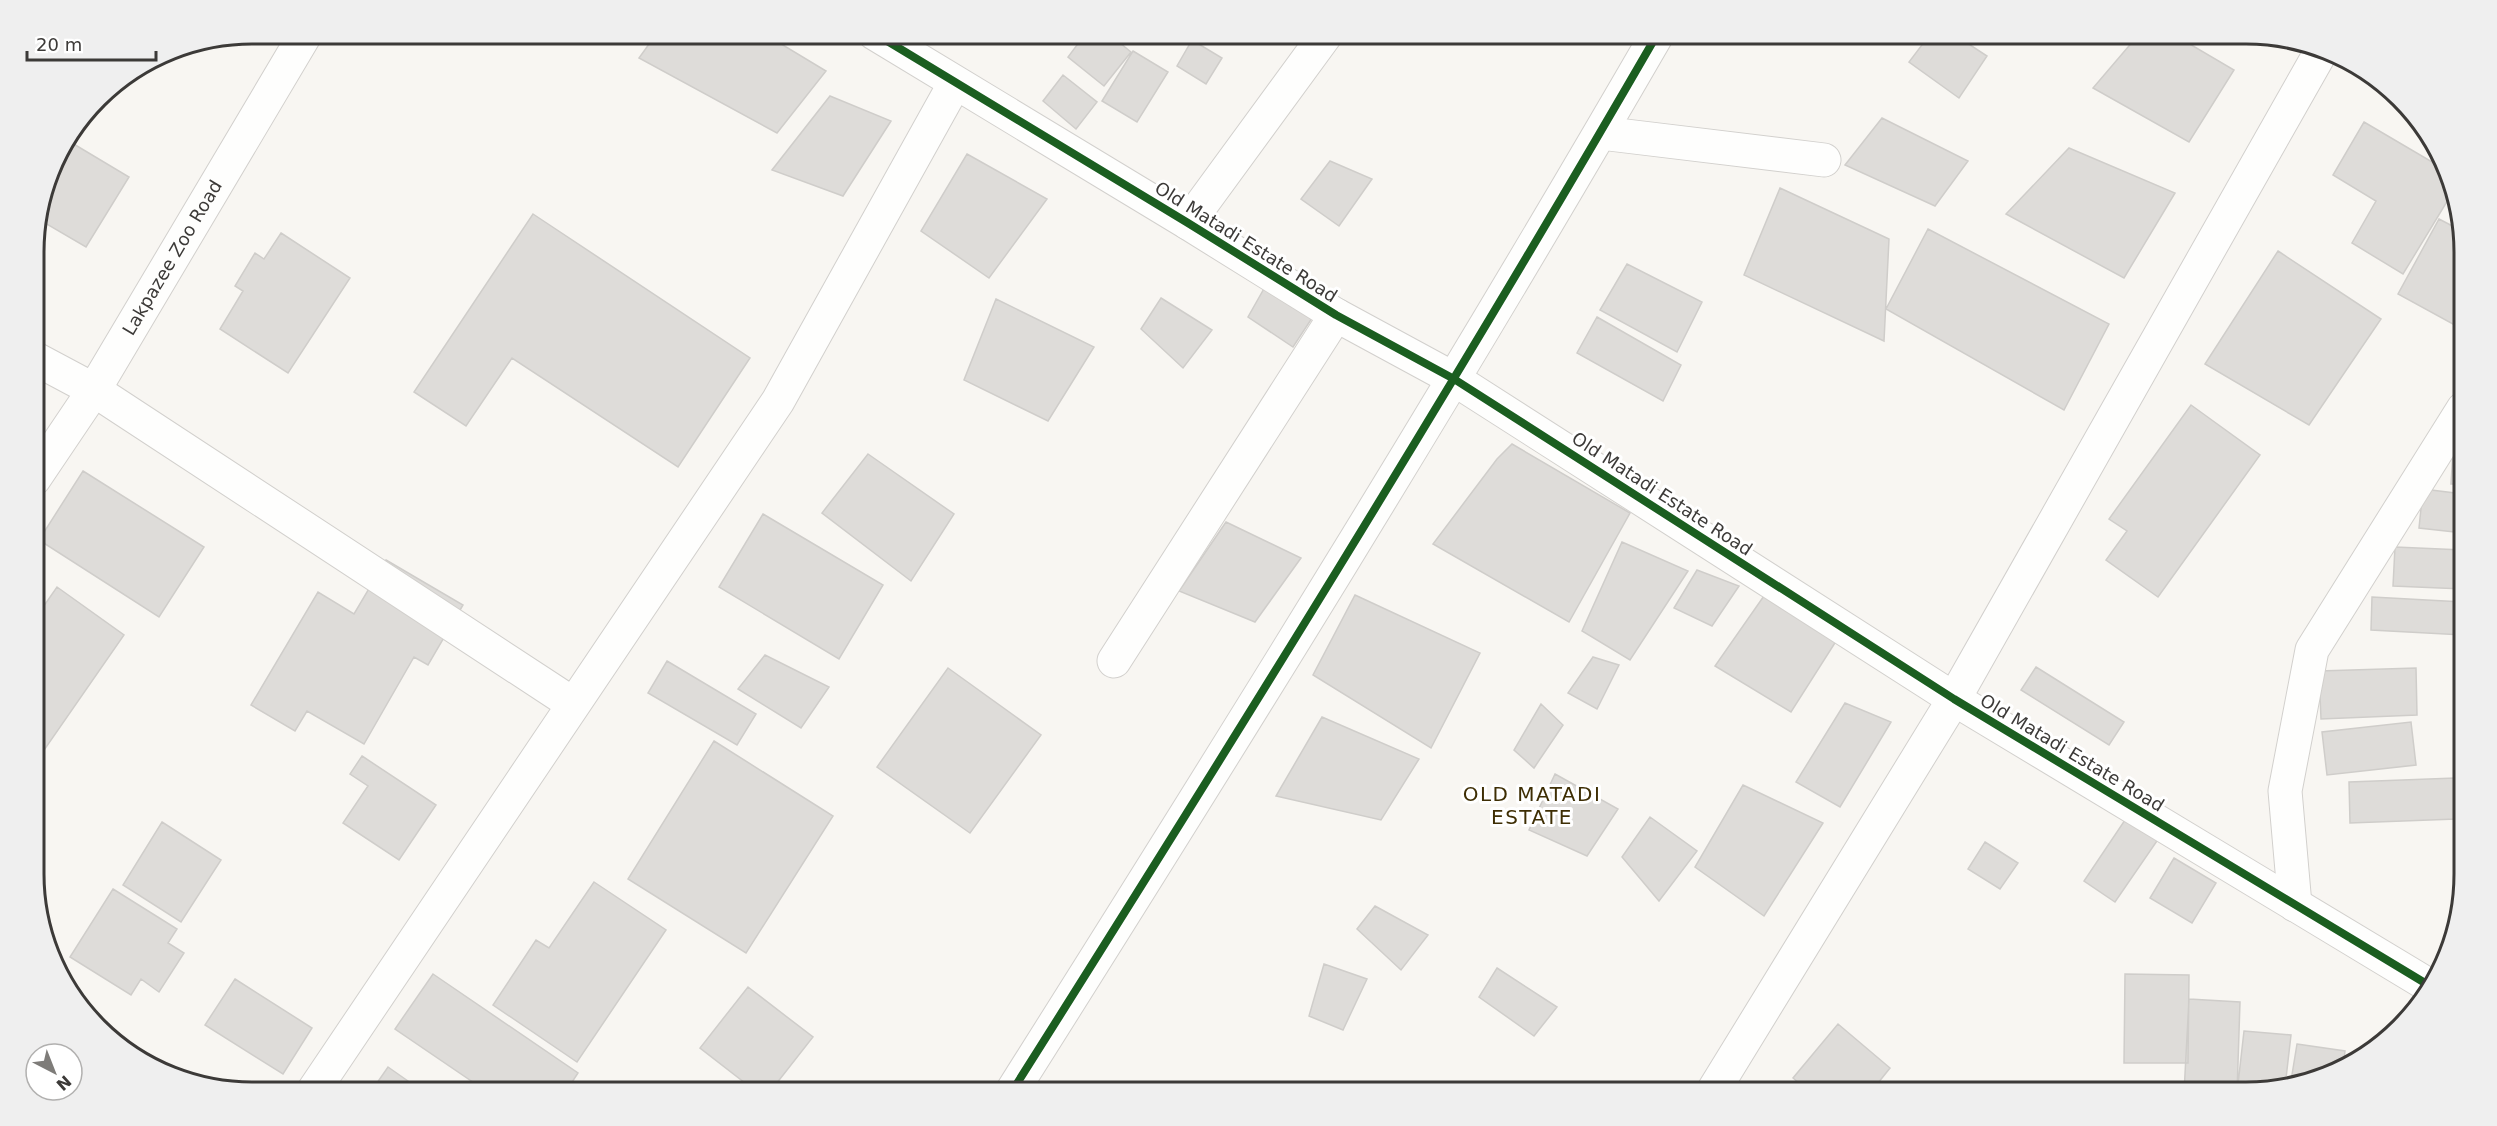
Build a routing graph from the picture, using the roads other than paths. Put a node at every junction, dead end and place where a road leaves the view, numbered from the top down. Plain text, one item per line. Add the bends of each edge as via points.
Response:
1 (299, 44) edge
2 (892, 44) edge
3 (1319, 44) edge
4 (1652, 44) edge
5 (2318, 57) edge
6 (955, 83) junction
7 (1601, 132) junction
8 (1824, 160) dead end
9 (1188, 223) junction
10 (1336, 315) junction
11 (44, 363) edge
12 (1454, 379) junction
13 (94, 390) junction
14 (2454, 423) edge
15 (44, 464) edge
16 (1114, 661) dead end
17 (1954, 699) junction
18 (573, 704) junction
19 (2295, 905) junction
20 (2424, 982) edge
21 (319, 1082) edge
22 (1018, 1082) edge
23 (1719, 1082) edge

1 - 13 street, Lakpazee Zoo Road
2 - 6 street, Old Matadi Estate Road
3 - 9 street
4 - 7 street
5 - 17 street
6 - 9 street, Old Matadi Estate Road
6 - 18 street via 777,401
7 - 8 street
7 - 12 street
9 - 10 street, Old Matadi Estate Road
10 - 12 street, Old Matadi Estate Road
10 - 16 street
11 - 13 street
12 - 17 street, Old Matadi Estate Road
12 - 22 street
13 - 15 street, Lakpazee Zoo Road
13 - 18 street
14 - 19 street via 2312,650 2286,791
17 - 19 street, Old Matadi Estate Road
17 - 23 street
18 - 21 street
19 - 20 street, Old Matadi Estate Road

